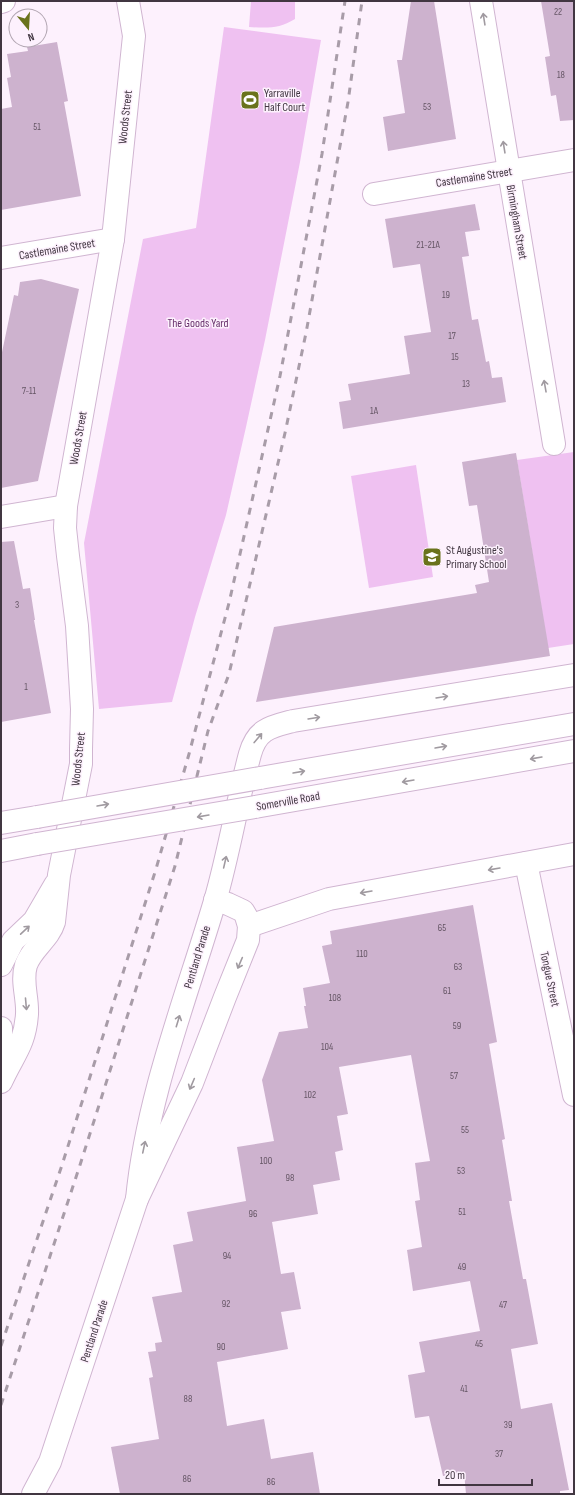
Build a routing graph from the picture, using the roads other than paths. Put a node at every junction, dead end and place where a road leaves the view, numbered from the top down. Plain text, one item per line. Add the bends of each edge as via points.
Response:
1 (4, 1) edge
2 (128, 1) edge
3 (481, 1) edge
4 (1, 2) edge
5 (574, 160) edge
6 (509, 171) junction
7 (374, 194) dead end
8 (113, 239) junction
9 (1, 258) edge
10 (553, 434) dead end
11 (66, 506) junction
12 (1, 517) edge
13 (574, 675) edge
14 (574, 724) edge
15 (574, 751) edge
16 (1, 823) edge
17 (1, 851) edge
18 (574, 854) edge
19 (526, 863) junction
20 (59, 875) junction
21 (215, 900) junction
22 (249, 926) junction
23 (2, 963) edge
24 (26, 966) junction
25 (1, 1028) edge
26 (1, 1053) edge
27 (1, 1082) edge
28 (574, 1095) edge
29 (137, 1199) junction
30 (50, 1462) junction
31 (33, 1494) edge
32 (47, 1494) edge

1 - 4 street
2 - 8 street, Woods Street via 134,36
6 -> 3 street, Birmingham Street
5 - 6 street, Castlemaine Street
6 - 7 street, Castlemaine Street
10 -> 6 street, Birmingham Street
8 - 9 street, Castlemaine Street
8 - 11 street, Woods Street
11 - 12 street
11 - 20 street, Woods Street via 65,528 78,626 82,730 80,764
21 -> 13 street, Pentland Parade via 252,747 259,735 266,730 293,721
16 -> 14 street, bridge
15 -> 17 street, Somerville Road, bridge
18 - 19 street
19 -> 22 street via 329,899
19 - 28 street, Tongue Street
23 -> 20 street, Woods Street via 14,941 34,921
20 - 24 street, Woods Street via 52,928 32,953
21 - 22 street via 243,911
29 -> 21 street, Pentland Parade via 144,1148 166,1058
22 -> 29 street, Pentland Parade via 247,946 192,1083
23 - 24 street
24 -> 27 street via 23,982 27,1006 24,1033 20,1048
25 - 26 street
29 - 30 street, Pentland Parade
30 - 31 street, Pentland Parade
30 - 32 street, Pentland Parade

